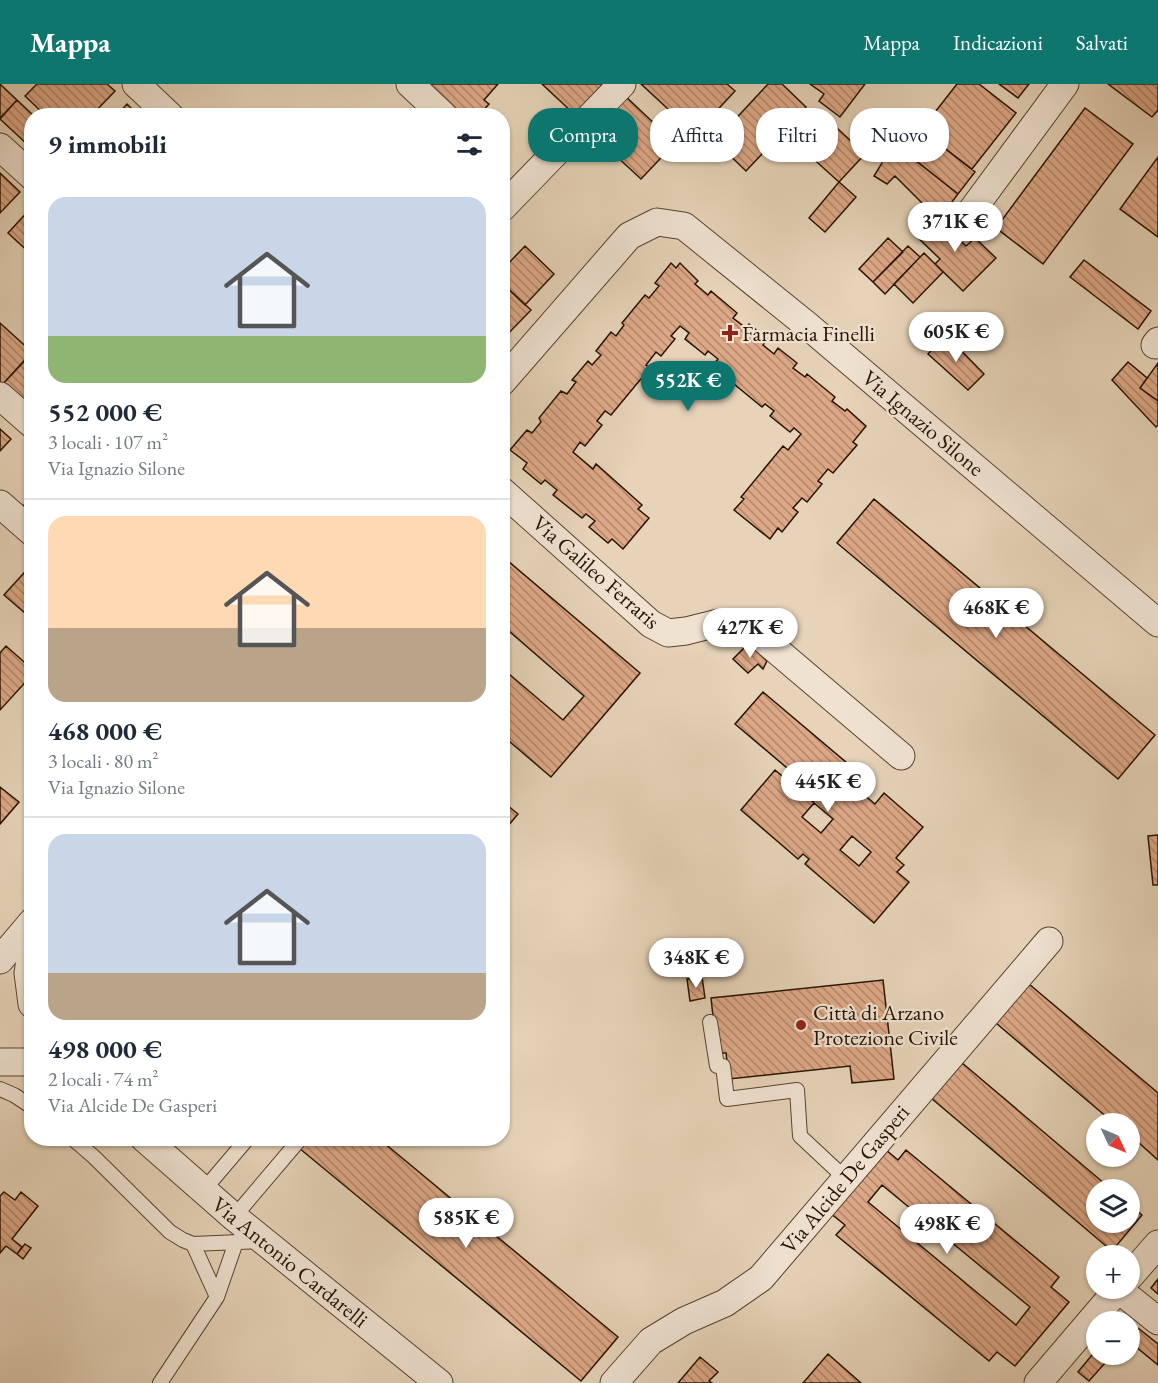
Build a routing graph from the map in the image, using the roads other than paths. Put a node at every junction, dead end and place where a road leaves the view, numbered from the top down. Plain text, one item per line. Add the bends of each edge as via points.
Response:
1 (136, 84) edge
2 (410, 84) edge
3 (622, 84) edge
4 (1065, 84) edge
5 (162, 108) edge
6 (436, 108) edge
7 (0, 147) edge
8 (24, 169) edge
9 (510, 200) edge
10 (967, 217) dead end
11 (510, 373) edge
12 (0, 396) edge
13 (24, 417) edge
14 (510, 498) edge
15 (0, 504) edge
16 (24, 525) edge
17 (1158, 623) edge
18 (901, 756) dead end
19 (24, 932) edge
20 (1048, 941) dead end
21 (0, 960) edge
22 (710, 1022) dead end
23 (0, 1062) edge
24 (24, 1062) edge
25 (0, 1089) edge
26 (24, 1102) edge
27 (81, 1146) edge
28 (153, 1146) edge
29 (241, 1146) edge
30 (295, 1146) edge
31 (846, 1179) junction
32 (203, 1191) junction
33 (235, 1230) junction
34 (193, 1244) junction
35 (1158, 1244) edge
36 (1140, 1264) edge
37 (217, 1297) junction
38 (1110, 1299) edge
39 (1136, 1299) edge
40 (1158, 1321) edge
41 (160, 1383) edge
42 (440, 1383) edge
43 (614, 1383) edge
44 (1038, 1383) edge

1 - 5 street
2 - 6 street
3 - 9 street
4 - 10 street
7 - 8 street
11 - 17 street, Via Ignazio Silone via 629,236 657,222 684,226
12 - 13 street
14 - 18 street, Via Galileo Ferraris via 651,624 668,633 738,623 756,633
15 - 16 street
19 - 21 street
20 - 31 street, Via Alcide De Gasperi
22 - 31 lane via 717,1066 723,1066 727,1099 797,1090 800,1136
23 - 24 street
25 - 26 lane
27 - 34 lane via 171,1232
28 - 32 street, Via Antonio Cardarelli
29 - 32 lane
30 - 33 lane
31 - 43 street, Via Alcide De Gasperi via 761,1278 725,1303 651,1341
32 - 33 street, Via Antonio Cardarelli
33 - 34 lane
33 - 37 lane
33 - 42 street, Via Antonio Cardarelli via 262,1240
34 - 37 lane
35 - 36 street
37 - 41 lane
38 - 44 street
39 - 40 street

